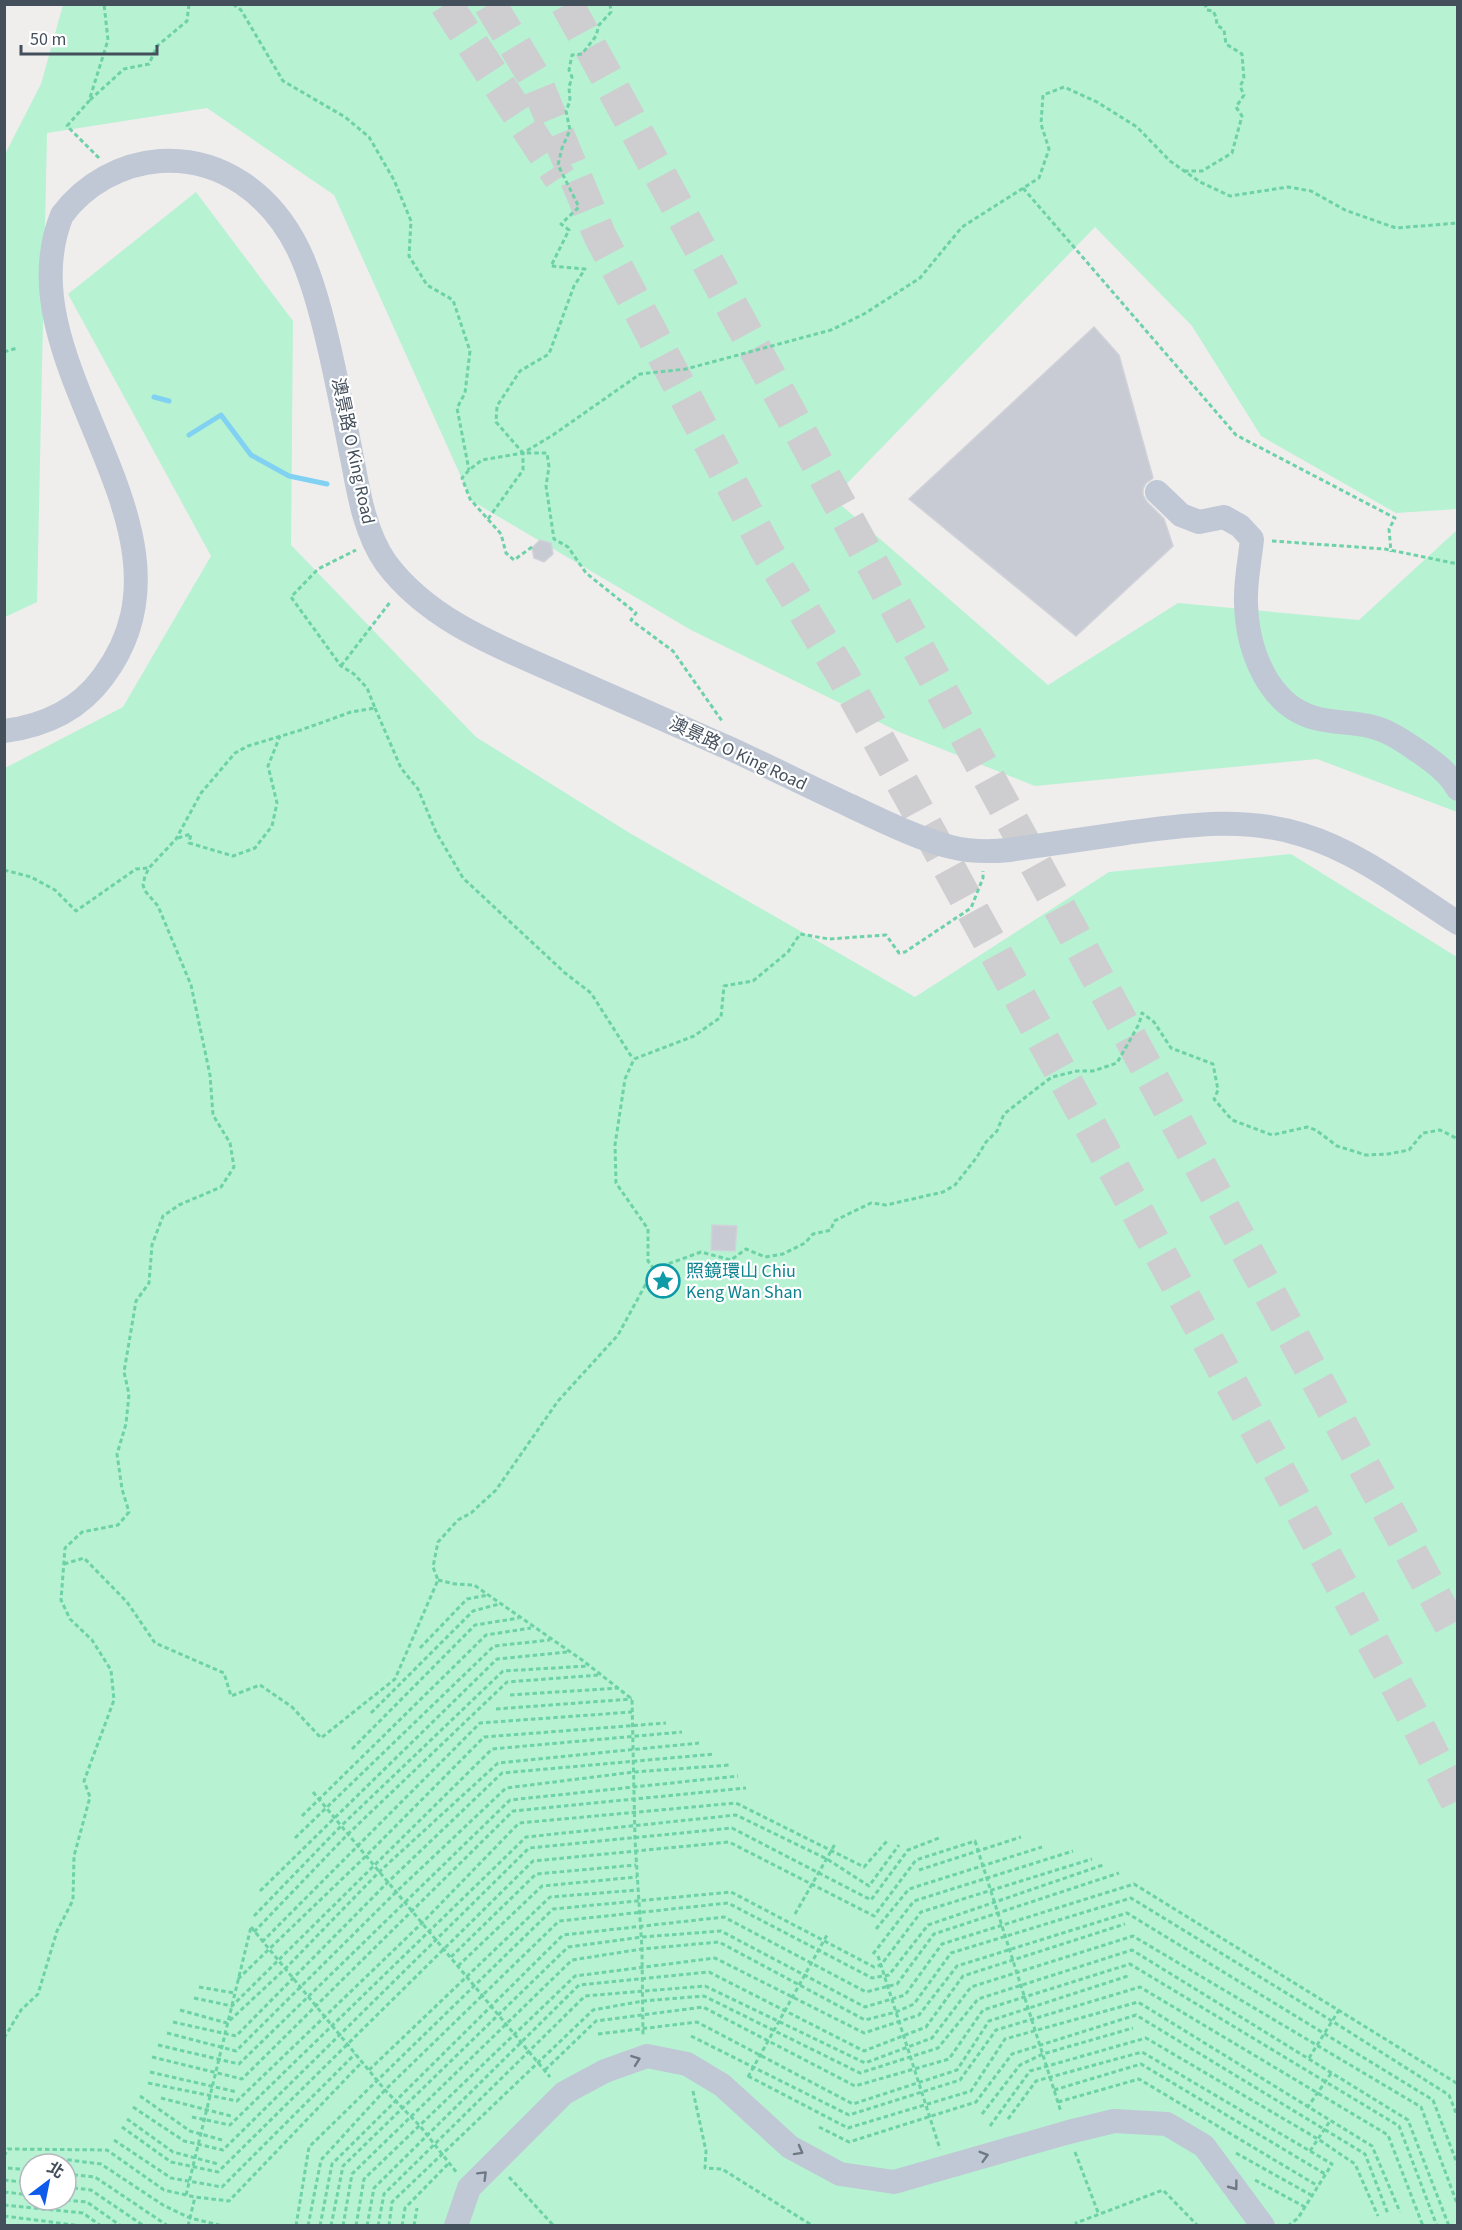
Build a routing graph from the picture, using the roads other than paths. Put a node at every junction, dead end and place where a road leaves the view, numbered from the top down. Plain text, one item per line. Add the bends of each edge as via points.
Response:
1 (1157, 492) dead end
2 (4, 731) edge
3 (1458, 789) edge
4 (1458, 922) edge
5 (456, 2226) edge
6 (1263, 2226) edge

1 - 3 street via 1181,515 1198,522 1224,516 1240,525 1252,539 1247,615 1259,664 1278,695 1311,717 1369,726 1391,734 1440,766
2 - 4 street, 澳景路 O King Road via 50,720 83,699 110,667 123,640 130,607 129,571 121,536 43,355 34,295 44,247 59,219 95,183 145,163 200,164 220,170 246,186 273,210 304,260 333,359 356,478 374,542 405,584 438,613 481,639 917,837 956,849 981,852 1198,824 1263,826 1332,846
5 -> 6 street via 470,2188 564,2093 605,2071 647,2056 687,2064 723,2085 790,2146 840,2174 894,2182 1114,2121 1167,2124 1204,2146

